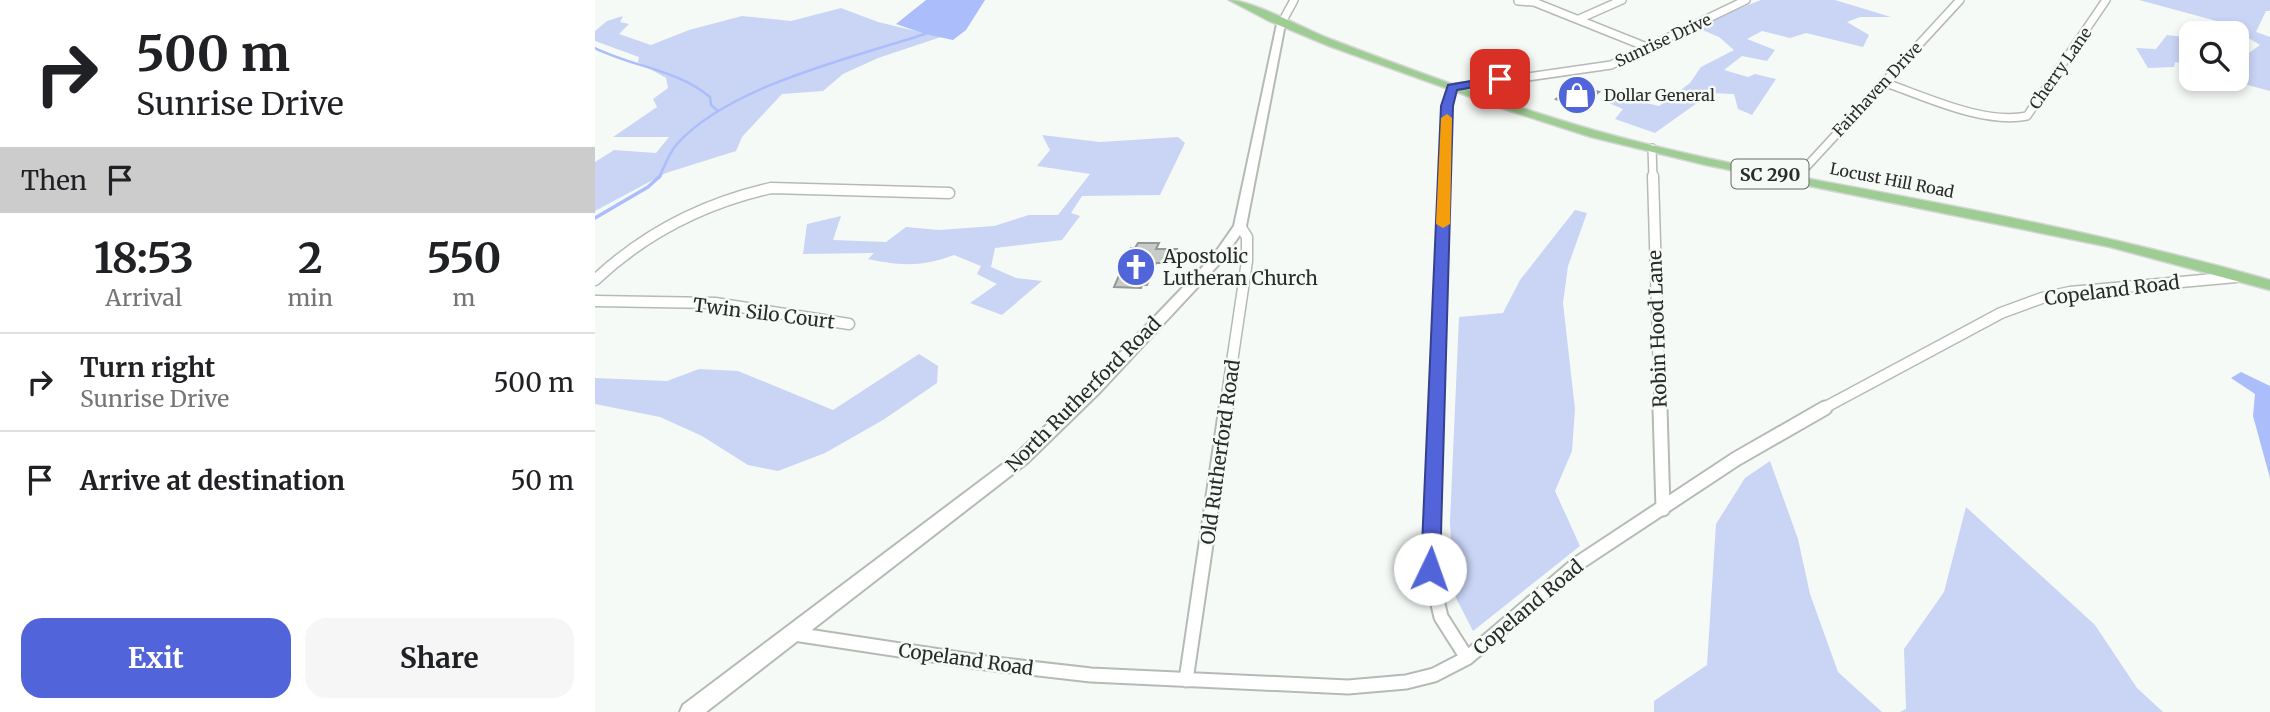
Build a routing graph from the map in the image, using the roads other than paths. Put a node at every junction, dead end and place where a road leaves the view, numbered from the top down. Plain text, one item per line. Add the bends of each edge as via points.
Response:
1 (1234, 0) edge
2 (1294, 0) edge
3 (1622, 0) edge
4 (1746, 0) edge
5 (1960, 0) edge
6 (2106, 0) edge
7 (1518, 1) edge
8 (1579, 19) junction
9 (1281, 24) junction
10 (1649, 48) junction
11 (1883, 82) junction
12 (1452, 88) junction
13 (1652, 148) junction
14 (1795, 179) junction
15 (949, 193) dead end
16 (1240, 226) junction
17 (2242, 276) junction
18 (595, 280) edge
19 (2270, 285) edge
20 (595, 301) edge
21 (849, 324) dead end
22 (1663, 509) junction
23 (795, 634) junction
24 (1467, 658) junction
25 (1187, 680) junction
26 (689, 712) edge

1 - 9 main road, Locust Hill Road / SC 290
2 - 9 street, North Rutherford Road
3 - 8 street
4 - 10 street, Sunrise Drive
5 - 11 street, Fairhaven Drive
6 - 11 street, Cherry Lane via 2027,116 1999,118
7 - 8 street via 1534,2
8 - 10 street
9 - 12 main road, Locust Hill Road / SC 290
9 - 16 street, North Rutherford Road
10 - 12 street, Sunrise Drive via 1611,65
11 - 14 street, Fairhaven Drive
12 - 13 main road, Locust Hill Road / SC 290
12 - 24 street via 1447,106 1430,569 1439,615
13 - 14 main road, Locust Hill Road / SC 290
13 - 22 street, Robin Hood Lane
14 - 17 main road, Locust Hill Road / SC 290 via 2125,245
15 - 18 street via 771,188 742,195 708,206 624,255
16 - 23 street, North Rutherford Road via 1217,259 1046,436 982,491
16 - 25 street, Old Rutherford Road via 1247,237 1247,261
17 - 19 main road, Locust Hill Road / SC 290
17 - 22 street, Copeland Road via 2070,292 2018,305 1778,433
20 - 21 street, Twin Silo Court via 715,303
22 - 24 street, Copeland Road via 1577,564
23 - 25 street, Copeland Road via 986,663
23 - 26 street, North Rutherford Road
24 - 25 street, Copeland Road via 1434,675 1380,686

